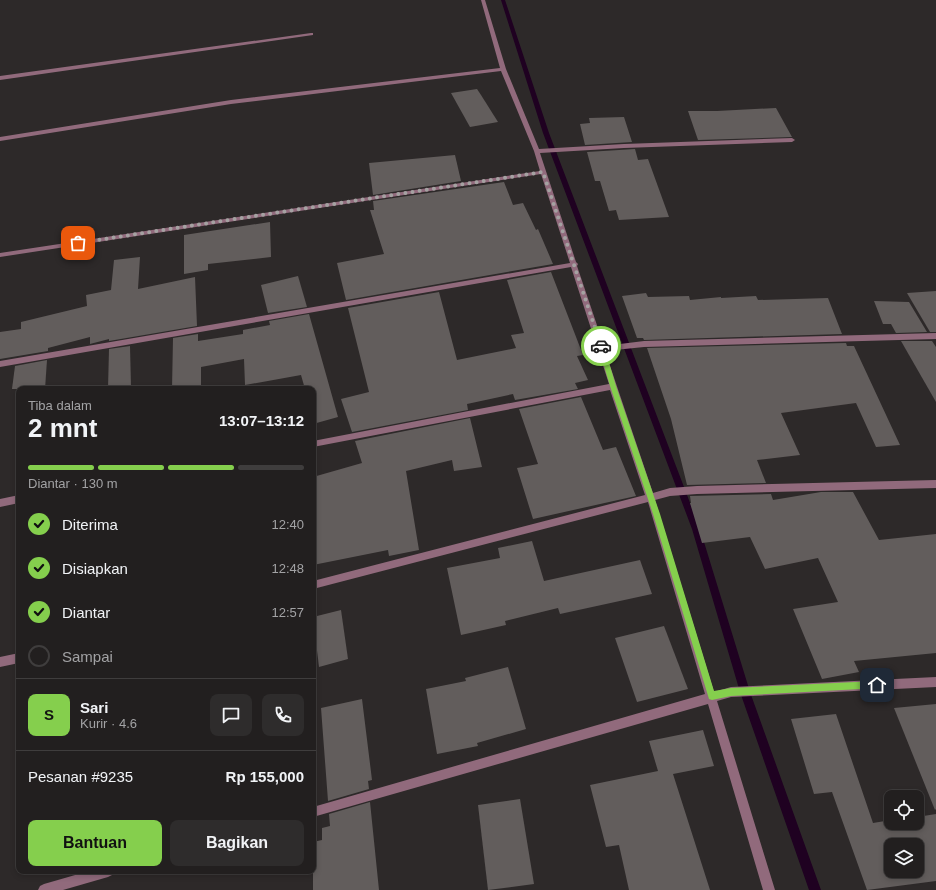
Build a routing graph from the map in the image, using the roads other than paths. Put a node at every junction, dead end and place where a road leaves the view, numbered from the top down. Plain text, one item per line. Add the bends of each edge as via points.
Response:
1 (483, 0) edge
2 (311, 34) dead end
3 (503, 69) junction
4 (0, 78) edge
5 (0, 140) edge
6 (792, 140) dead end
7 (536, 151) junction
8 (543, 172) junction
9 (0, 255) edge
10 (574, 264) junction
11 (936, 336) edge
12 (602, 349) junction
13 (0, 364) edge
14 (613, 386) junction
15 (316, 443) edge
16 (936, 484) edge
17 (650, 496) junction
18 (16, 500) edge
19 (0, 503) edge
20 (316, 584) edge
21 (16, 659) edge
22 (0, 662) edge
23 (936, 682) edge
24 (712, 696) junction
25 (316, 811) edge
26 (98, 874) edge
27 (44, 890) edge
28 (769, 890) edge

1 - 3 street
2 - 4 street
3 - 5 street via 231,102
3 - 7 street
6 - 7 street
7 - 8 street
8 - 9 street
8 - 10 street
10 - 12 street
10 - 13 street
11 - 12 street via 644,344
12 - 14 street
14 - 15 street
14 - 17 street
16 - 17 street via 697,490
17 - 20 street
17 - 24 street
18 - 19 street
21 - 22 street
23 - 24 street via 731,692
24 - 25 street
24 - 28 street
26 - 27 street

